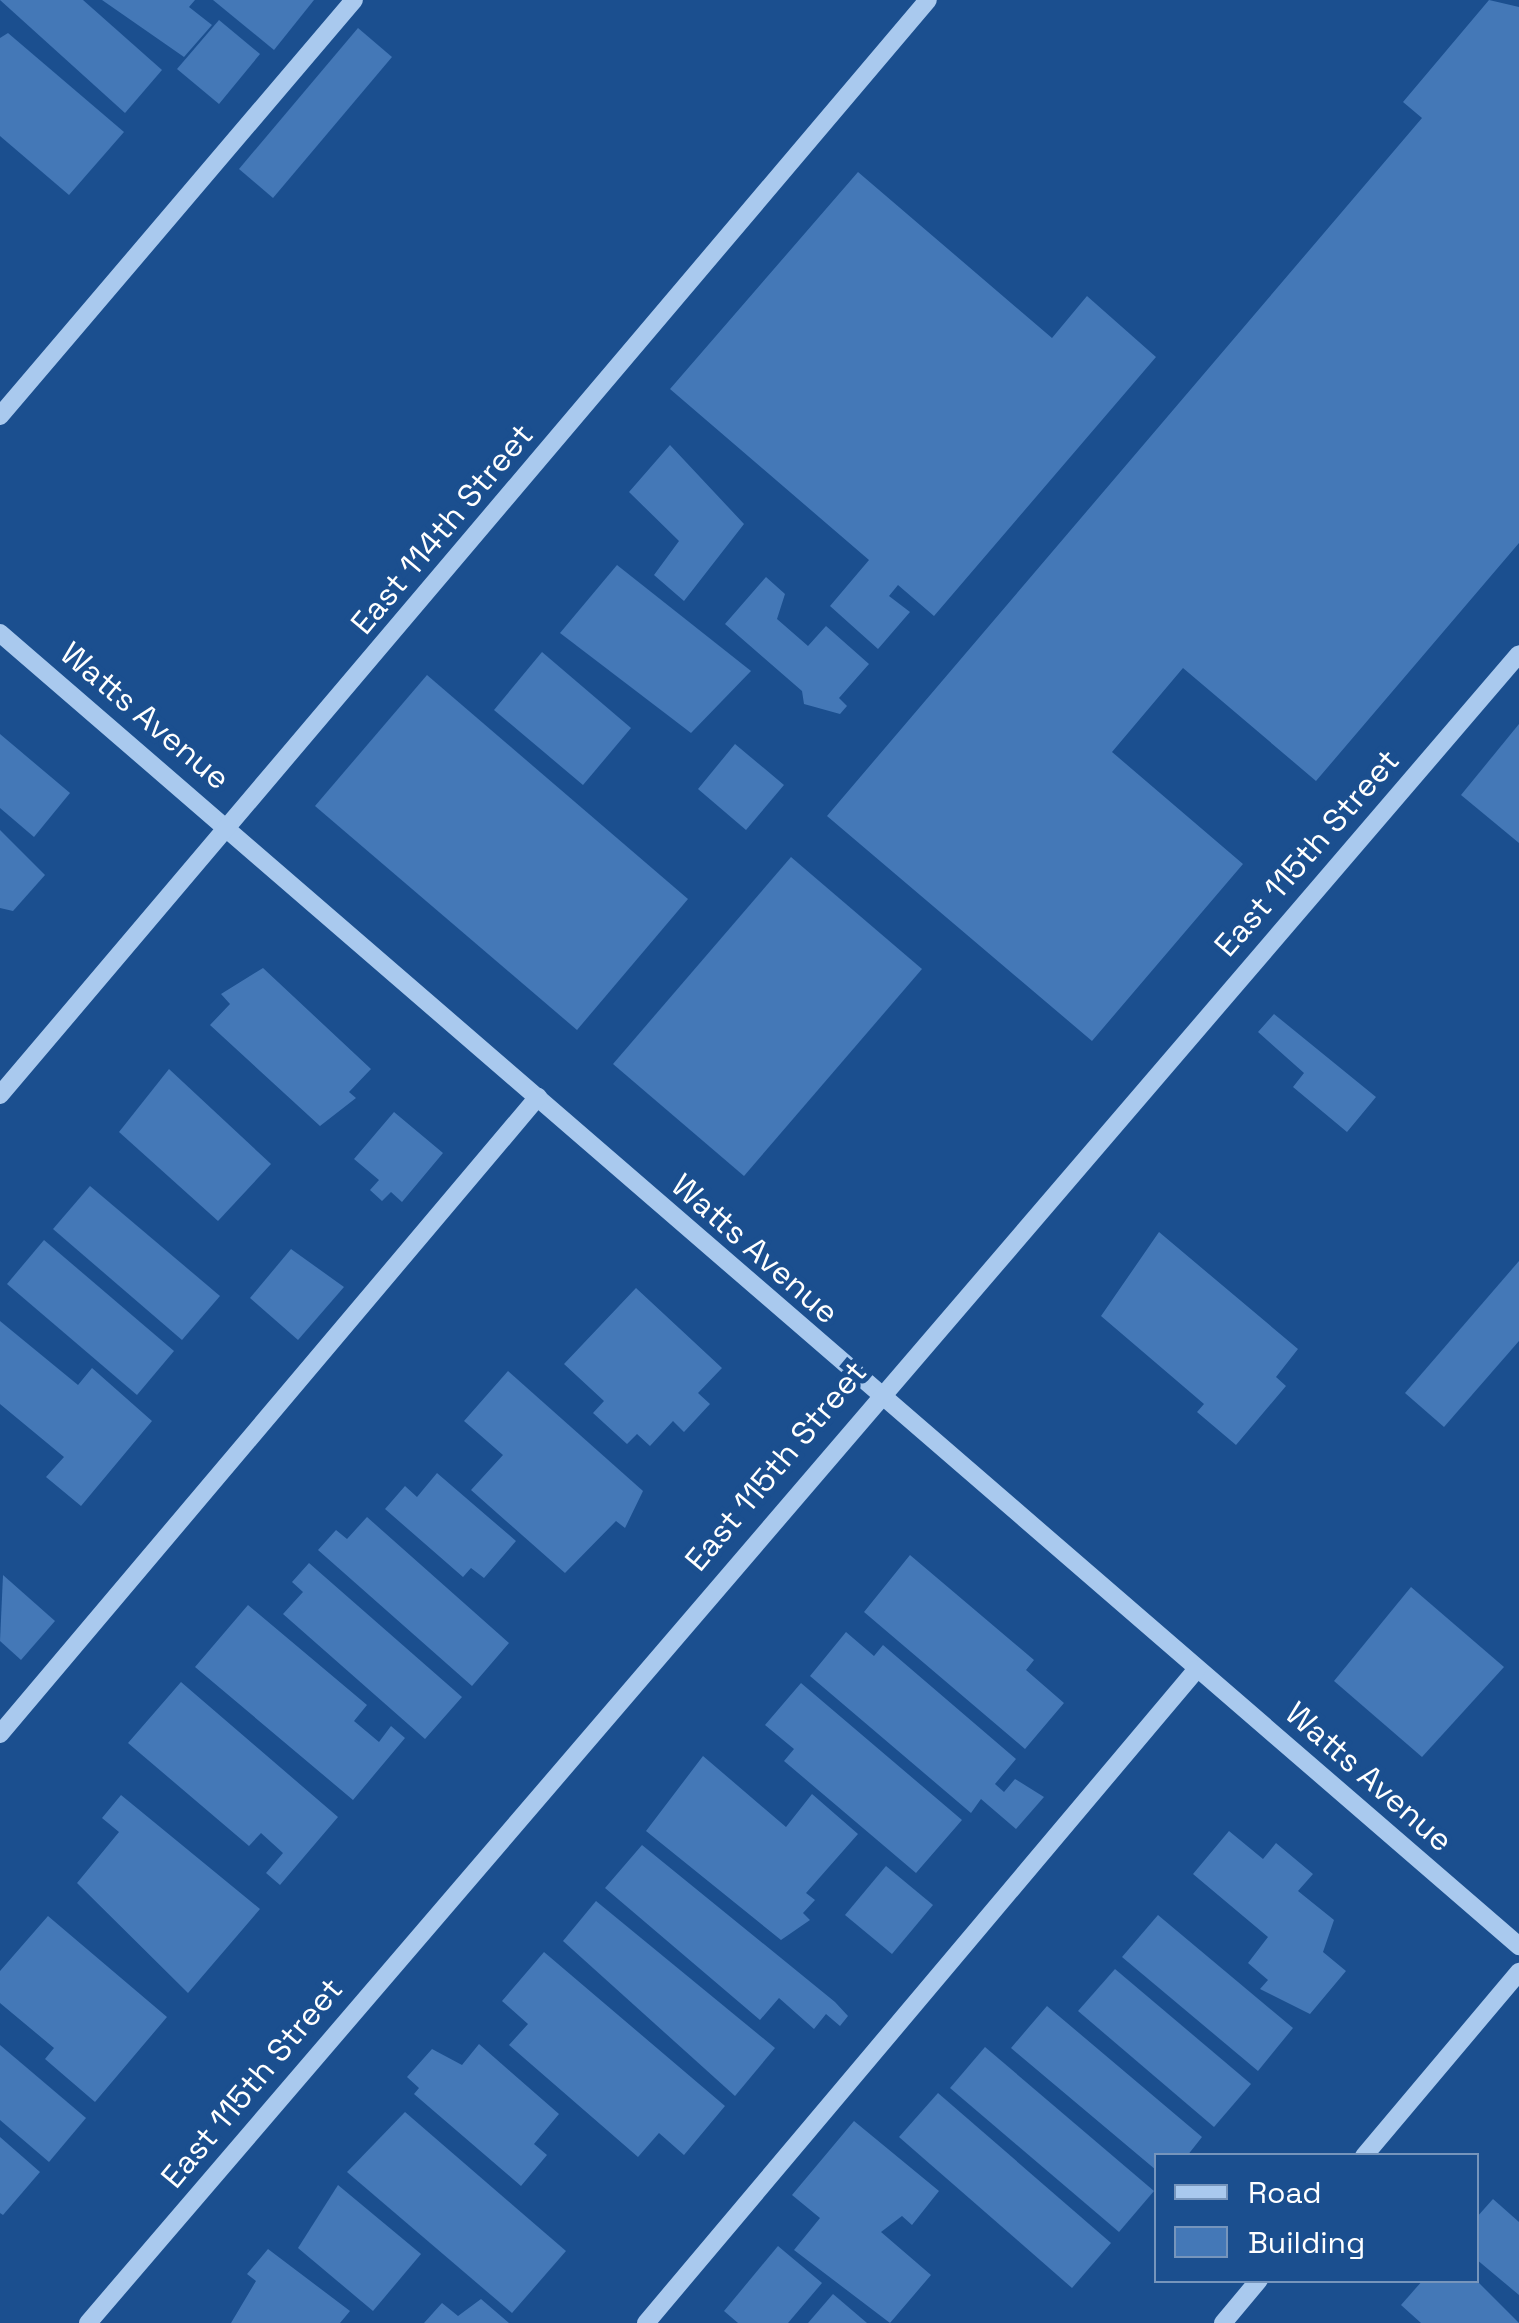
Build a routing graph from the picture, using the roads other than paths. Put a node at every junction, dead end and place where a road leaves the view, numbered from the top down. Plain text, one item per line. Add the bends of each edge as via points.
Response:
1 (354, 0) edge
2 (928, 0) edge
3 (0, 416) edge
4 (0, 633) edge
5 (1519, 654) edge
6 (230, 827) junction
7 (0, 1095) edge
8 (538, 1098) junction
9 (876, 1394) junction
10 (1197, 1669) junction
11 (0, 1734) edge
12 (1519, 1946) edge
13 (1519, 1972) edge
14 (1367, 2153) edge
15 (1256, 2283) edge
16 (88, 2323) edge
17 (646, 2323) edge
18 (1223, 2323) edge

1 - 3 street
2 - 6 street, East 114th Street
4 - 6 street, Watts Avenue
5 - 9 street, East 115th Street
6 - 7 street, East 114th Street
6 - 8 street, Watts Avenue
8 - 9 street, Watts Avenue
8 - 11 street
9 - 10 street, Watts Avenue
9 - 16 street, East 115th Street
10 - 12 street, Watts Avenue
10 - 17 street
13 - 14 street
15 - 18 street

